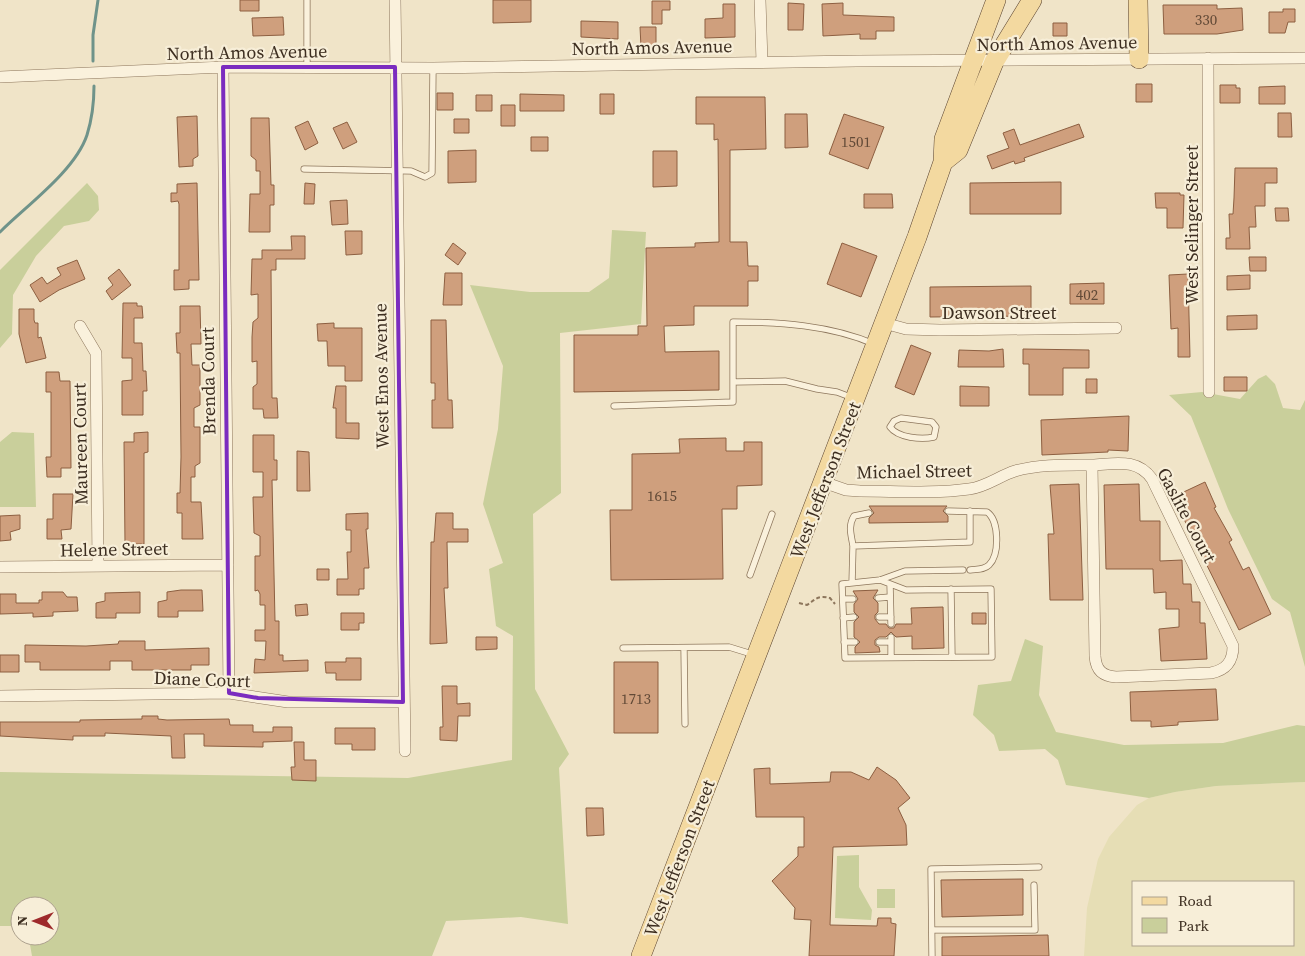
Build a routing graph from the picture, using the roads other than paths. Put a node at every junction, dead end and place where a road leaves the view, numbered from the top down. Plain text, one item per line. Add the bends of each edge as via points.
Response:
1 (307, 0) edge
2 (395, 0) edge
3 (760, 0) edge
4 (996, 0) edge
5 (1032, 0) edge
6 (1138, 0) edge
7 (1208, 58) junction
8 (1305, 58) edge
9 (1139, 59) junction
10 (762, 62) junction
11 (973, 62) junction
12 (994, 62) junction
13 (224, 67) junction
14 (394, 67) junction
15 (307, 68) junction
16 (433, 68) junction
17 (0, 76) edge
18 (943, 162) junction
19 (304, 169) dead end
20 (397, 171) junction
21 (884, 323) junction
22 (80, 326) dead end
23 (1116, 328) dead end
24 (876, 344) junction
25 (733, 382) junction
26 (1209, 392) dead end
27 (856, 398) junction
28 (614, 406) dead end
29 (890, 427) joint
30 (1092, 465) junction
31 (823, 482) junction
32 (948, 511) dead end
33 (970, 511) junction
34 (869, 513) dead end
35 (772, 514) dead end
36 (854, 546) junction
37 (228, 565) junction
38 (98, 566) junction
39 (0, 567) edge
40 (750, 574) dead end
41 (880, 580) junction
42 (852, 583) junction
43 (890, 584) junction
44 (951, 589) junction
45 (890, 597) junction
46 (843, 598) junction
47 (854, 598) dead end
48 (878, 598) dead end
49 (854, 617) dead end
50 (878, 617) dead end
51 (891, 617) junction
52 (844, 618) junction
53 (891, 624) dead end
54 (844, 642) junction
55 (855, 642) dead end
56 (879, 642) dead end
57 (623, 648) dead end
58 (684, 648) junction
59 (757, 656) junction
60 (891, 657) junction
61 (952, 657) junction
62 (228, 693) junction
63 (0, 696) edge
64 (403, 702) junction
65 (685, 724) dead end
66 (404, 751) dead end
67 (1039, 867) dead end
68 (1034, 886) dead end
69 (932, 930) junction
70 (641, 956) edge
71 (932, 956) edge

1 - 15 lane
2 - 14 street, West Enos Avenue
3 - 10 street
4 - 11 main road, West Jefferson Street
5 - 12 main road
6 - 9 main road
7 - 8 street, North Amos Avenue
7 - 9 street, North Amos Avenue
7 - 26 street, West Selinger Street
9 - 12 street, North Amos Avenue
10 - 11 street, North Amos Avenue
10 - 16 street, North Amos Avenue
11 - 12 street, North Amos Avenue
11 - 18 main road, West Jefferson Street via 944,139
12 - 18 main road via 958,150
13 - 15 street, North Amos Avenue
13 - 17 street, North Amos Avenue
13 - 37 street, Brenda Court
14 - 15 street, North Amos Avenue
14 - 16 street, North Amos Avenue
14 - 20 street, West Enos Avenue
16 - 20 lane via 432,173 425,177 411,171
18 - 21 main road, West Jefferson Street
19 - 20 lane
20 - 64 street, West Enos Avenue
21 - 23 street, Dawson Street via 906,329 940,330
21 - 24 main road, West Jefferson Street
22 - 38 street, Maureen Court via 96,353
24 - 25 lane via 858,337 778,322 732,322
24 - 27 main road, West Jefferson Street
25 - 27 lane via 785,381
25 - 28 lane via 733,402
27 - 31 main road, West Jefferson Street
29 - 29 lane via 893,432 905,436 928,438 934,437 936,427 932,422 901,418
30 - 30 street, Gaslite Court via 1134,465 1142,468 1152,479 1233,646 1231,661 1224,669 1211,673 1116,676 1102,673 1098,668 1095,656
30 - 31 street, Michael Street via 1022,470 969,489 860,491
31 - 59 main road, West Jefferson Street
32 - 33 lane
33 - 36 lane via 970,542
33 - 41 lane via 987,512 992,516 996,538 995,554 990,564 982,569 905,571
34 - 36 lane via 854,516 851,521
35 - 40 lane
36 - 42 lane
37 - 38 street, Helene Street
37 - 62 street, Brenda Court
38 - 39 street, Helene Street
41 - 42 lane
41 - 43 lane
42 - 46 lane via 842,584
43 - 44 lane via 906,590
43 - 45 lane
44 - 61 lane
44 - 61 lane via 991,589 992,657
45 - 48 lane
45 - 51 lane
46 - 47 lane
46 - 52 lane
49 - 52 lane
50 - 51 lane
51 - 53 lane
52 - 54 lane
54 - 55 lane
54 - 60 lane via 845,658
56 - 60 lane via 891,639
57 - 58 lane
58 - 59 lane via 729,648
58 - 65 lane
59 - 70 main road, West Jefferson Street
60 - 61 lane
62 - 63 street, Diane Court
62 - 64 street, Diane Court via 288,702
64 - 66 street, West Enos Avenue
67 - 69 lane via 931,869
68 - 69 lane via 1035,930
69 - 71 lane

